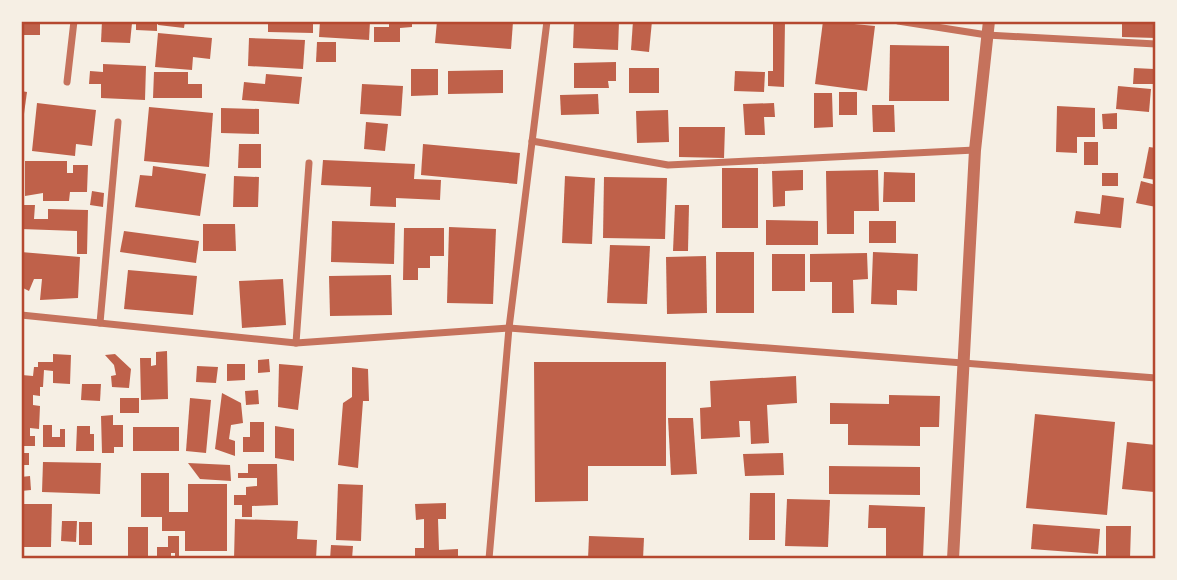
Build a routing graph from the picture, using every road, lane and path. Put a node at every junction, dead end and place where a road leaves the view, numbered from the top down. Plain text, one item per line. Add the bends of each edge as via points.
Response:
1 (74, 21) edge
2 (547, 21) edge
3 (898, 21) edge
4 (989, 21) edge
5 (987, 35) junction
6 (1156, 44) edge
7 (67, 82) dead end
8 (118, 122) dead end
9 (532, 141) junction
10 (975, 150) junction
11 (309, 163) dead end
12 (21, 315) edge
13 (100, 323) junction
14 (509, 328) junction
15 (296, 344) junction
16 (962, 363) junction
17 (1156, 378) edge
18 (489, 559) edge
19 (953, 559) edge

1 - 7 street
2 - 9 street
3 - 5 street
4 - 5 street
5 - 6 street
5 - 10 street
8 - 13 street
9 - 10 street via 668,165
9 - 14 street
10 - 16 street
11 - 15 street
12 - 13 street
13 - 15 street
14 - 15 street
14 - 16 street
14 - 18 street
16 - 17 street
16 - 19 street

